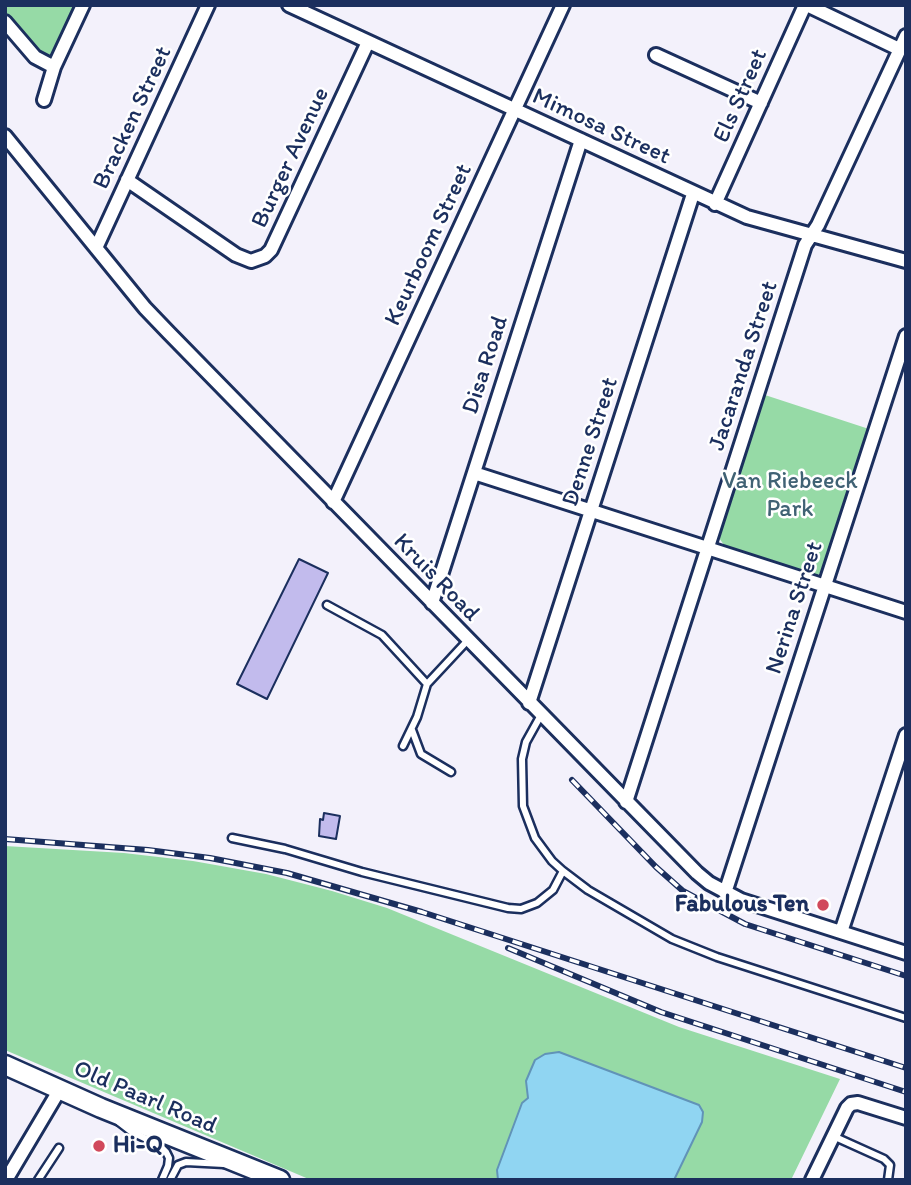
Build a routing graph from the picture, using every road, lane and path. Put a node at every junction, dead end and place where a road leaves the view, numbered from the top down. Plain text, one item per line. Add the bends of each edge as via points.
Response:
1 (83, 5) edge
2 (208, 5) edge
3 (289, 5) edge
4 (563, 5) edge
5 (806, 5) edge
6 (5, 22) edge
7 (906, 36) edge
8 (368, 42) junction
9 (899, 50) junction
10 (656, 55) dead end
11 (54, 67) junction
12 (44, 100) dead end
13 (761, 103) junction
14 (515, 110) junction
15 (5, 136) edge
16 (581, 140) junction
17 (127, 180) junction
18 (693, 194) junction
19 (715, 204) junction
20 (811, 236) junction
21 (96, 248) junction
22 (906, 261) edge
23 (906, 336) edge
24 (474, 473) junction
25 (332, 502) junction
26 (591, 511) junction
27 (707, 548) junction
28 (824, 586) junction
29 (432, 603) junction
30 (327, 605) dead end
31 (906, 612) edge
32 (468, 640) junction
33 (427, 684) junction
34 (529, 703) junction
35 (541, 715) junction
36 (412, 730) junction
37 (906, 734) edge
38 (403, 746) dead end
39 (451, 772) dead end
40 (626, 802) junction
41 (232, 838) dead end
42 (563, 871) junction
43 (725, 893) junction
44 (841, 932) junction
45 (906, 953) edge
46 (906, 1017) edge
47 (5, 1065) edge
48 (60, 1089) junction
49 (101, 1108) junction
50 (906, 1118) edge
51 (833, 1136) junction
52 (59, 1148) dead end
53 (236, 1164) junction
54 (272, 1178) edge
55 (6, 1180) edge
56 (38, 1180) edge
57 (162, 1180) edge
58 (170, 1180) edge
59 (812, 1180) edge
60 (888, 1180) edge

1 - 11 street
2 - 17 street, Bracken Street
3 - 8 street, Mimosa Street
4 - 14 street, Keurboom Street
5 - 9 street
5 - 13 street, Els Street
6 - 11 street via 35,57
7 - 9 street, Jacaranda Street
8 - 14 street, Mimosa Street
8 - 17 street, Burger Avenue via 265,256 251,261 236,255
9 - 20 street, Jacaranda Street
10 - 13 street
11 - 12 street
13 - 19 street, Els Street
14 - 16 street, Mimosa Street
14 - 25 street, Keurboom Street
15 - 21 street, Kruis Road
16 - 18 street, Mimosa Street
16 - 24 street, Disa Road
17 - 21 street, Bracken Street
18 - 19 street, Mimosa Street
18 - 26 street, Denne Street
19 - 20 street, Mimosa Street
20 - 22 street, Mimosa Street
20 - 27 street, Jacaranda Street
21 - 25 street, Kruis Road via 145,308
23 - 28 street, Nerina Street
24 - 26 street
24 - 29 street, Disa Road
25 - 29 street, Kruis Road
26 - 27 street
26 - 34 street, Denne Street
27 - 28 street
27 - 40 street, Jacaranda Street
28 - 31 street
28 - 43 street, Nerina Street
29 - 32 street, Kruis Road
30 - 33 lane via 382,635
32 - 33 lane
32 - 34 street, Kruis Road
33 - 36 lane
34 - 35 street, Kruis Road
35 - 40 street, Kruis Road
35 - 42 lane via 528,736 522,759 523,806 535,838
36 - 38 lane
36 - 39 lane via 421,754
37 - 44 street
40 - 43 street, Kruis Road via 696,873
41 - 42 lane via 509,908 537,903 553,890
42 - 46 lane via 673,939
43 - 44 street, Kruis Road
44 - 45 street, Kruis Road
47 - 48 main road, Old Paarl Road
48 - 49 main road, Old Paarl Road
48 - 55 street
49 - 53 main road, Old Paarl Road
49 - 57 lane via 166,1152 168,1166
50 - 51 street via 858,1103 847,1108
51 - 59 street
51 - 60 lane via 884,1159 890,1166
52 - 56 lane
53 - 54 main road, Old Paarl Road
53 - 58 lane via 186,1161 178,1165

